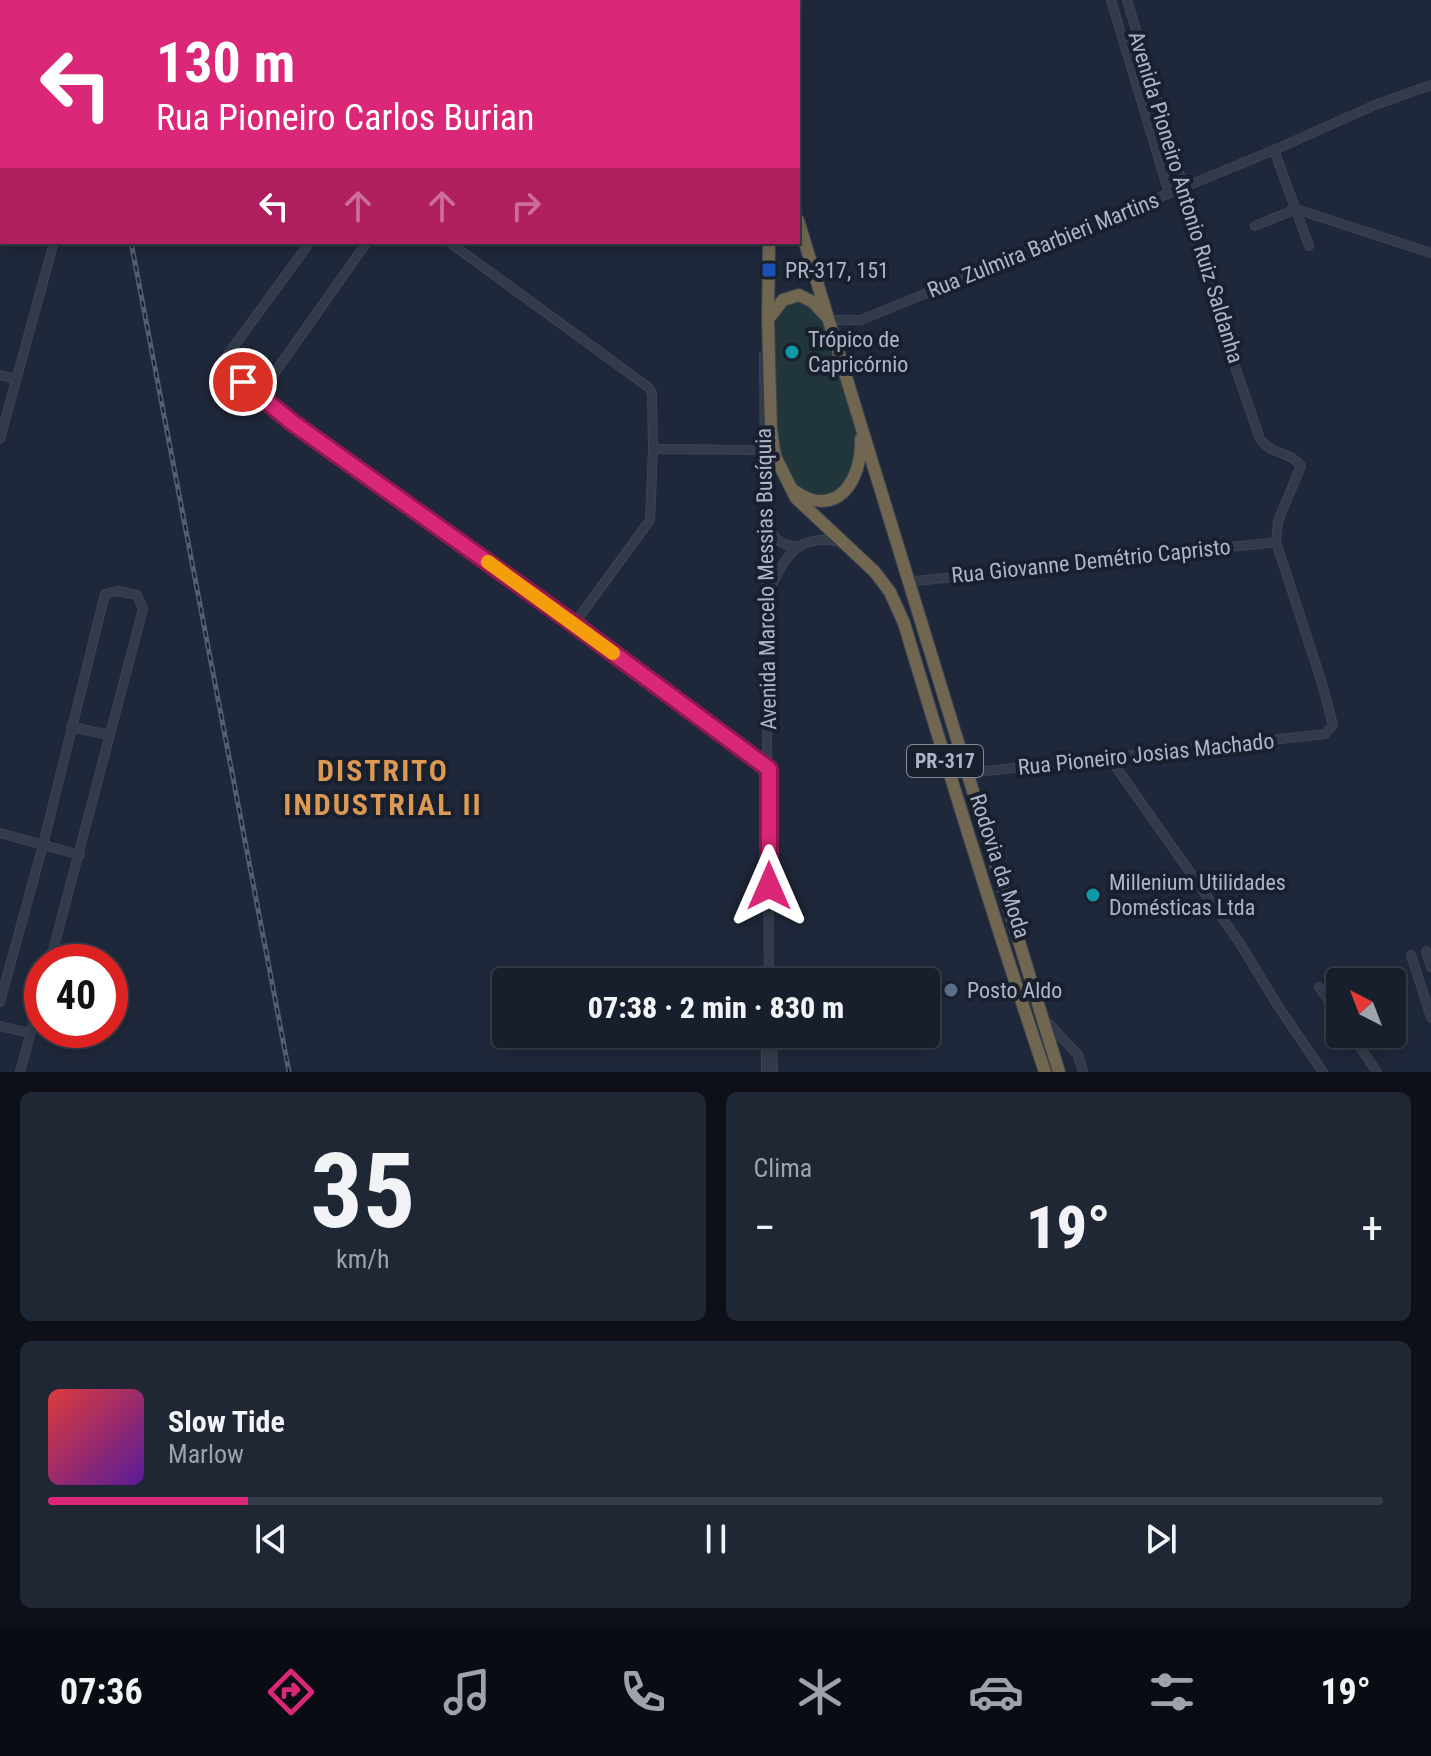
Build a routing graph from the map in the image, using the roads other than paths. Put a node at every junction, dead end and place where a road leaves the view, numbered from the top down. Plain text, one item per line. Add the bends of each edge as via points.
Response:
1 (1111, 0) edge
2 (1127, 0) edge
3 (1144, 56) junction
4 (1129, 61) junction
5 (1431, 85) edge
6 (1274, 150) junction
7 (1184, 188) junction
8 (1169, 193) junction
9 (1296, 209) junction
10 (800, 226) edge
11 (1255, 226) dead end
12 (53, 244) edge
13 (309, 244) edge
14 (366, 244) edge
15 (452, 244) edge
16 (769, 244) edge
17 (1309, 246) dead end
18 (1431, 253) edge
19 (768, 320) junction
20 (830, 320) junction
21 (0, 375) edge
22 (15, 379) junction
23 (259, 395) junction
24 (861, 427) junction
25 (0, 439) edge
26 (653, 449) junction
27 (763, 450) junction
28 (788, 486) junction
29 (765, 517) junction
30 (841, 542) junction
31 (1276, 542) junction
32 (797, 546) junction
33 (907, 582) junction
34 (767, 592) junction
35 (574, 624) junction
36 (71, 727) junction
37 (109, 735) junction
38 (1109, 757) junction
39 (769, 769) junction
40 (967, 773) junction
41 (0, 833) edge
42 (43, 845) junction
43 (80, 855) junction
44 (55, 944) edge
45 (1426, 951) dead end
46 (1411, 955) dead end
47 (1431, 967) edge
48 (769, 968) edge
49 (1431, 979) edge
50 (1421, 985) junction
51 (1319, 987) dead end
52 (1326, 997) edge
53 (0, 1002) edge
54 (1041, 1017) junction
55 (1431, 1017) edge
56 (0, 1026) edge
57 (24, 1032) edge
58 (26, 1048) edge
59 (766, 1048) edge
60 (772, 1048) edge
61 (1361, 1048) edge
62 (20, 1072) edge
63 (766, 1072) edge
64 (773, 1072) edge
65 (1045, 1072) edge
66 (1059, 1072) edge
67 (1083, 1072) edge
68 (1323, 1072) edge
69 (1377, 1072) edge

1 - 4 street, Avenida Pioneiro Antonio Ruiz Saldanha
2 - 3 street, Avenida Pioneiro Antonio Ruiz Saldanha
3 - 4 street
3 - 7 street, Avenida Pioneiro Antonio Ruiz Saldanha
4 - 8 street, Avenida Pioneiro Antonio Ruiz Saldanha
5 - 6 street, Rua Zulmira Barbieri Martins
6 - 7 street, Rua Zulmira Barbieri Martins
6 - 9 street
7 - 8 street, Rua Zulmira Barbieri Martins
7 - 31 street, Avenida Pioneiro Antonio Ruiz Saldanha via 1198,250 1260,439 1301,466 1278,521
8 - 20 street, Rua Zulmira Barbieri Martins via 861,320
9 - 11 street
9 - 17 street
9 - 18 street
10 - 20 highway, Rodovia da Moda / PR-317
12 - 22 street
13 - 23 street via 221,364
14 - 23 street
15 - 26 street via 648,387 654,397
16 - 19 highway, Rodovia da Moda / PR-317
19 - 20 highway via 783,300 799,295
19 - 27 street, Avenida Marcelo Messias Busíquia
19 - 28 highway, Rodovia da Moda / PR-317 via 771,429
20 - 24 highway, Rodovia da Moda / PR-317
21 - 22 street
22 - 25 street
23 - 35 street
24 - 28 highway via 861,460 841,494 821,502
24 - 33 highway, Rodovia da Moda / PR-317
26 - 27 street
26 - 35 street via 650,520
27 - 29 street, Avenida Marcelo Messias Busíquia
28 - 30 highway, Rodovia da Moda / PR-317
29 - 32 street via 773,537
29 - 34 street, Avenida Marcelo Messias Busíquia
30 - 32 street via 816,539
30 - 65 highway, Rodovia da Moda / PR-317 via 875,572 904,623
31 - 33 street, Rua Giovanne Demétrio Capristo
31 - 38 street, Rua Pioneiro Josias Machado via 1333,721 1331,730
32 - 34 street
33 - 40 highway, Rodovia da Moda / PR-317
34 - 39 street, Avenida Marcelo Messias Busíquia
35 - 39 street
36 - 37 street
36 - 37 street via 105,594 137,595 143,609
36 - 42 street
37 - 43 street
38 - 40 street, Rua Pioneiro Josias Machado
38 - 68 street
39 - 48 street, Avenida Marcelo Messias Busíquia
40 - 54 highway, Rodovia da Moda / PR-317
41 - 42 street
42 - 43 street
42 - 53 street
43 - 44 street
45 - 47 street
46 - 50 street
49 - 50 street
50 - 55 street
51 - 52 street
54 - 66 highway, Rodovia da Moda / PR-317
54 - 67 street via 1078,1055
56 - 57 street
58 - 62 street
59 - 63 street
60 - 64 street
61 - 69 street

